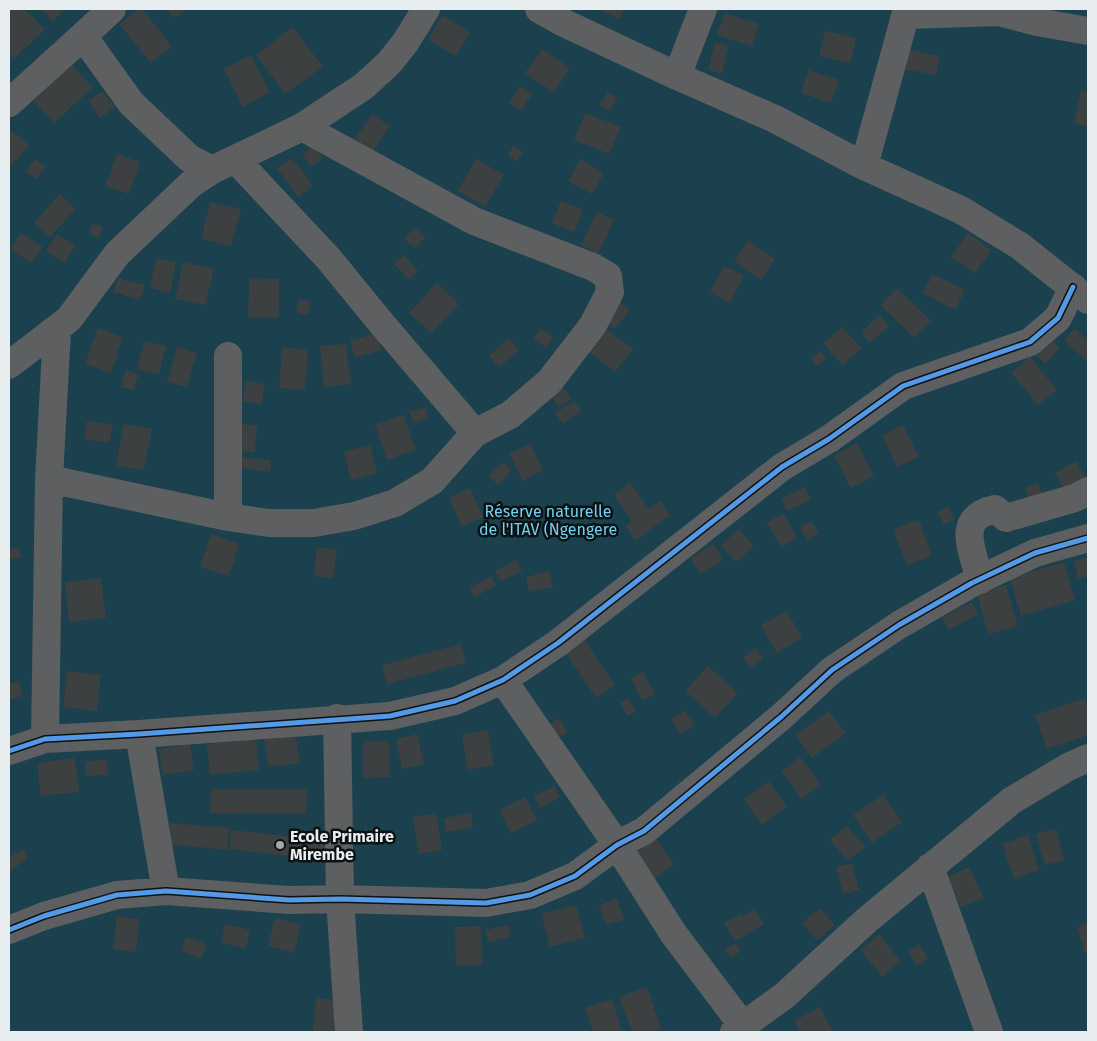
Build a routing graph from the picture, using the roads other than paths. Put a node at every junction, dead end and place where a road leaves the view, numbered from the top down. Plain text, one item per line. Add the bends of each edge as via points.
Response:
1 (112, 9) edge
2 (426, 9) edge
3 (539, 9) edge
4 (703, 9) edge
5 (906, 12) edge
6 (1088, 31) edge
7 (83, 36) junction
8 (677, 76) junction
9 (9, 103) edge
10 (302, 127) junction
11 (224, 165) junction
12 (864, 166) junction
13 (1081, 293) edge
14 (56, 330) junction
15 (228, 356) dead end
16 (9, 365) edge
17 (475, 433) junction
18 (49, 479) junction
19 (1088, 491) edge
20 (228, 517) junction
21 (1088, 538) edge
22 (980, 580) junction
23 (503, 680) junction
24 (337, 718) junction
25 (139, 734) junction
26 (44, 739) junction
27 (9, 751) edge
28 (1088, 758) edge
29 (617, 845) junction
30 (930, 867) junction
31 (166, 891) junction
32 (340, 899) junction
33 (9, 930) edge
34 (739, 1029) edge
35 (349, 1032) edge
36 (989, 1032) edge

1 - 7 street
2 - 10 street via 389,63 364,86
3 - 8 street
4 - 8 street
5 - 6 street via 999,12
5 - 12 street
7 - 9 street
7 - 11 street via 131,103 189,158
8 - 12 street via 775,119
10 - 11 street
10 - 17 street via 474,221 593,267 608,276 610,292 593,325 548,382 510,415
11 - 14 street via 191,184 117,254 69,319
11 - 17 street via 328,258
12 - 13 street via 960,210 1020,246
13 - 23 street via 1030,342 903,386 829,439 782,467 558,643
14 - 16 street
14 - 18 street
15 - 20 street
17 - 20 street via 432,481 387,506 314,523 269,523
18 - 20 street
18 - 26 street
19 - 22 street via 1076,498 1006,518 995,508 974,518 969,528 970,540
21 - 22 street via 1035,554
22 - 29 street via 899,624 832,670 781,718 644,832
23 - 24 street via 455,701 390,716
23 - 29 street
24 - 25 street
24 - 32 street
25 - 26 street
25 - 31 street
26 - 27 street
28 - 30 street via 1011,801
29 - 32 street via 575,876 530,895 486,903
29 - 34 street
30 - 34 street via 784,996
30 - 36 street
31 - 32 street via 289,900
31 - 33 street via 117,895 44,916
32 - 35 street

